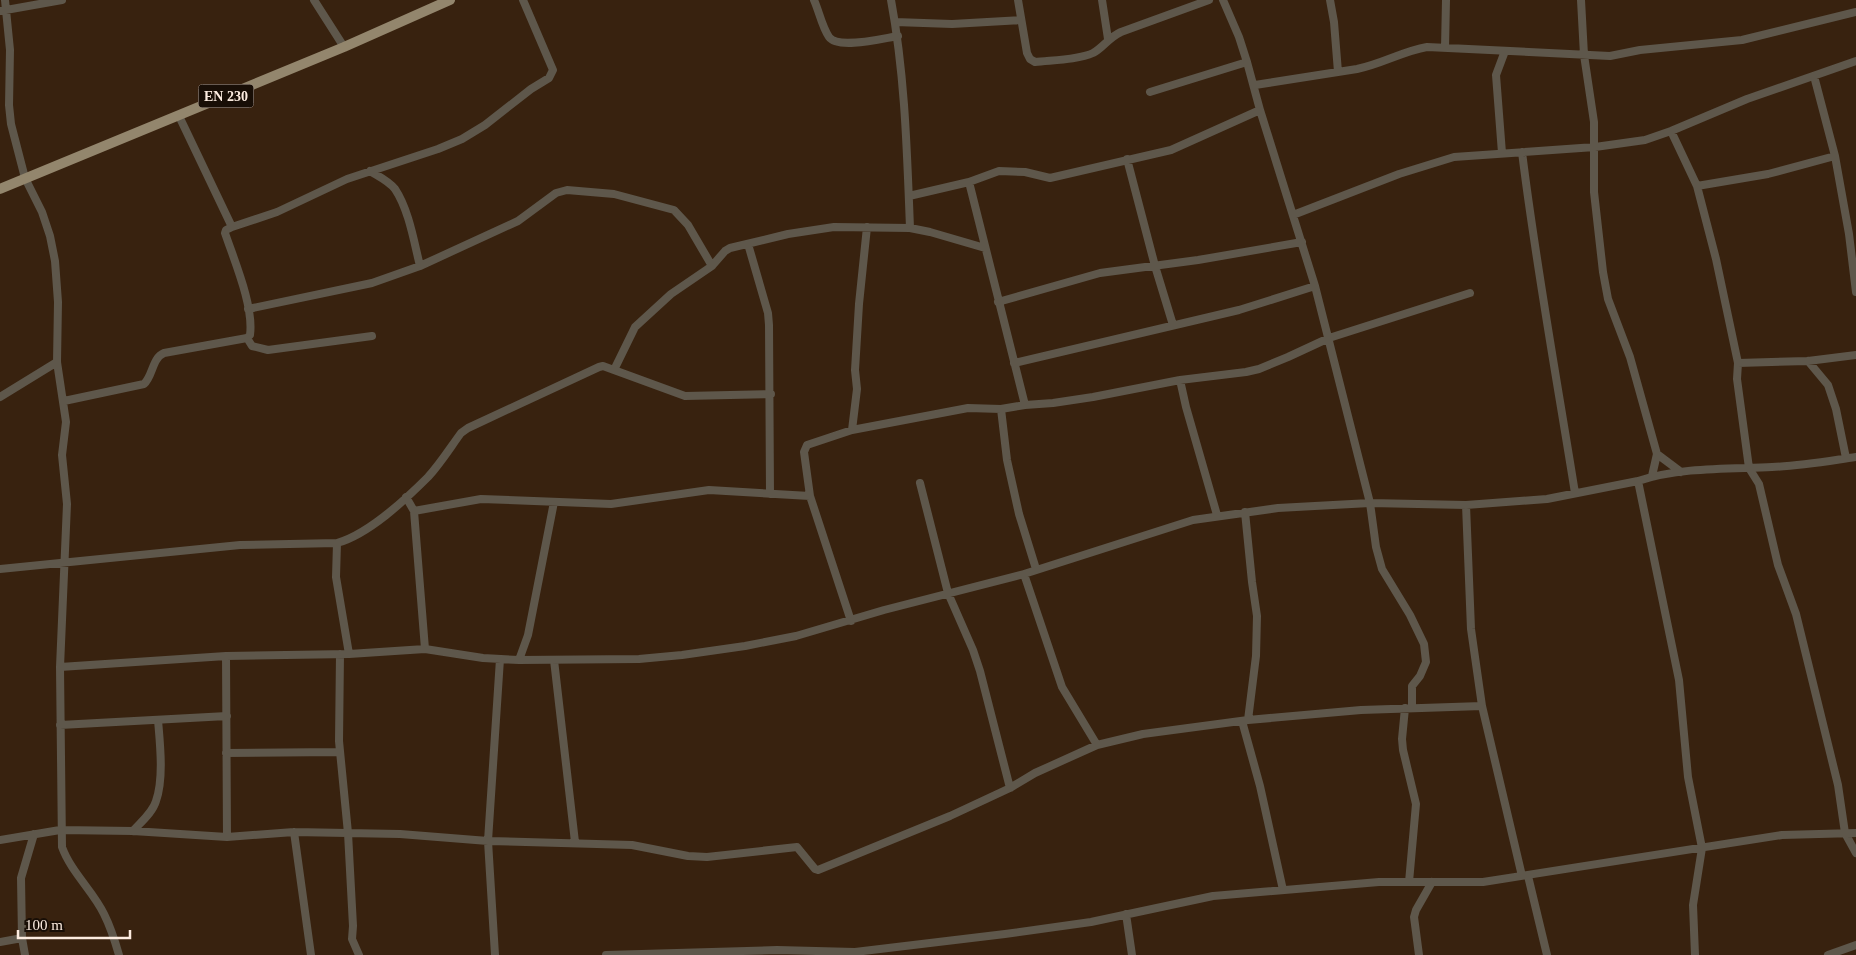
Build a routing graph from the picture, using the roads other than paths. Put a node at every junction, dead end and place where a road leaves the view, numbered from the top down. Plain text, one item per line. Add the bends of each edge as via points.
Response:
1 (5, 0) edge
2 (62, 0) edge
3 (314, 0) edge
4 (450, 0) edge
5 (523, 0) edge
6 (814, 0) edge
7 (891, 0) edge
8 (1018, 0) edge
9 (1102, 0) edge
10 (1208, 0) edge
11 (1223, 0) edge
12 (1330, 0) edge
13 (1446, 0) edge
14 (1581, 0) edge
15 (433, 3) edge
16 (4, 11) edge
17 (1856, 12) edge
18 (1021, 20) junction
19 (895, 22) junction
20 (898, 36) junction
21 (1108, 39) junction
22 (344, 47) junction
23 (1445, 48) junction
24 (1505, 51) junction
25 (1584, 55) junction
26 (1856, 61) edge
27 (1247, 62) junction
28 (1338, 72) junction
29 (1814, 76) junction
30 (1254, 85) junction
31 (1150, 92) dead end
32 (1260, 110) junction
33 (179, 116) junction
34 (1671, 131) junction
35 (1595, 147) junction
36 (1522, 152) junction
37 (1502, 153) junction
38 (1835, 156) junction
39 (1127, 159) junction
40 (370, 171) junction
41 (25, 178) junction
42 (969, 182) junction
43 (1697, 186) junction
44 (0, 189) edge
45 (909, 196) junction
46 (1293, 214) junction
47 (232, 227) junction
48 (867, 227) junction
49 (910, 228) junction
50 (1302, 242) junction
51 (748, 244) junction
52 (985, 248) junction
53 (420, 266) junction
54 (712, 266) junction
55 (1155, 266) junction
56 (1315, 286) junction
57 (1856, 292) edge
58 (1470, 294) dead end
59 (998, 302) junction
60 (248, 309) junction
61 (1173, 325) junction
62 (372, 336) dead end
63 (247, 338) junction
64 (1329, 338) junction
65 (1856, 355) edge
66 (1808, 361) junction
67 (58, 362) junction
68 (1014, 363) junction
69 (1738, 363) junction
70 (614, 370) junction
71 (1180, 380) junction
72 (771, 394) junction
73 (0, 397) edge
74 (64, 401) junction
75 (1025, 405) junction
76 (1001, 409) junction
77 (852, 430) junction
78 (1657, 454) junction
79 (1856, 457) edge
80 (1846, 458) junction
81 (1749, 468) junction
82 (1681, 472) junction
83 (1652, 476) junction
84 (1638, 481) junction
85 (920, 483) dead end
86 (1575, 493) junction
87 (770, 494) junction
88 (810, 496) junction
89 (406, 497) junction
90 (554, 502) junction
91 (1370, 503) junction
92 (1466, 505) junction
93 (414, 511) junction
94 (1245, 512) junction
95 (1218, 516) junction
96 (337, 543) junction
97 (63, 562) junction
98 (0, 569) edge
99 (1036, 569) junction
100 (1024, 574) junction
101 (948, 593) junction
102 (851, 621) junction
103 (425, 648) junction
104 (340, 654) junction
105 (350, 654) junction
106 (226, 656) junction
107 (500, 659) junction
108 (519, 660) junction
109 (554, 660) junction
110 (60, 667) junction
111 (1482, 706) junction
112 (1409, 708) junction
113 (227, 716) junction
114 (158, 720) junction
115 (1245, 721) junction
116 (60, 725) junction
117 (1097, 745) junction
118 (340, 752) junction
119 (226, 753) junction
120 (1010, 788) junction
121 (60, 830) junction
122 (133, 831) junction
123 (294, 832) junction
124 (348, 833) junction
125 (1846, 833) junction
126 (1856, 833) edge
127 (34, 834) junction
128 (227, 837) junction
129 (0, 840) edge
130 (488, 841) junction
131 (575, 842) junction
132 (1702, 848) junction
133 (1856, 853) edge
134 (1525, 876) junction
135 (1409, 882) junction
136 (1432, 882) junction
137 (1283, 890) junction
138 (1126, 914) junction
139 (22, 938) junction
140 (0, 942) edge
141 (1856, 945) edge
142 (25, 955) edge
143 (118, 955) edge
144 (311, 955) edge
145 (359, 955) edge
146 (495, 955) edge
147 (606, 955) edge
148 (1132, 955) edge
149 (1419, 955) edge
150 (1547, 955) edge
151 (1695, 955) edge
152 (1828, 955) edge

1 - 16 street
2 - 16 street
3 - 22 street
4 - 15 main road, EN 230
5 - 40 street via 553,70 549,78 462,139
6 - 20 street via 828,37 838,43
7 - 19 street
8 - 18 street
9 - 21 street
10 - 21 street
11 - 27 street
12 - 28 street
13 - 23 street
14 - 25 street
15 - 22 main road, EN 230
16 - 41 street via 10,50 9,105
17 - 25 street via 1742,40 1610,56
18 - 19 street via 952,24
18 - 21 street via 1027,53 1035,62 1084,56 1100,49
19 - 20 street
20 - 45 street
22 - 33 main road, EN 230
23 - 24 street
23 - 28 street via 1413,50 1372,66
24 - 25 street
24 - 37 street via 1496,75
25 - 35 street
26 - 29 street
27 - 30 street
27 - 31 street
28 - 30 street
29 - 34 street via 1747,99
29 - 38 street
30 - 32 street
32 - 39 street via 1180,147
32 - 46 street
33 - 41 main road, EN 230
33 - 47 street
34 - 35 street via 1645,140
34 - 43 street
35 - 36 street
35 - 78 street via 1594,192 1608,299 1630,357
36 - 37 street
36 - 86 street via 1534,248
37 - 46 street via 1454,156
38 - 43 street via 1768,174
38 - 57 street
39 - 42 street via 1050,178 1008,170 983,175
39 - 55 street
40 - 47 street via 347,178 276,212
40 - 53 street via 395,190 410,224
41 - 44 main road, EN 230
41 - 67 street via 42,212 55,261
42 - 45 street
42 - 52 street
43 - 69 street
45 - 49 street
46 - 50 street
47 - 60 street via 225,233
48 - 49 street
48 - 51 street via 834,226
48 - 77 street
49 - 52 street
50 - 55 street
50 - 56 street
51 - 54 street via 725,251
51 - 72 street via 768,313
52 - 59 street
53 - 54 street via 518,221 556,192 567,190 614,194 674,210 688,225
53 - 60 street via 372,283
54 - 70 street via 671,294 635,327
55 - 59 street via 1100,274
55 - 61 street
56 - 61 street via 1239,310
56 - 64 street
58 - 64 street
59 - 68 street
60 - 63 street via 251,330
61 - 68 street
62 - 63 street via 268,350 252,346
63 - 74 street via 164,353 158,357 144,384
64 - 71 street via 1259,369
64 - 91 street
65 - 66 street
66 - 69 street
66 - 80 street via 1828,385
67 - 73 street
67 - 74 street
68 - 75 street
69 - 81 street via 1737,379
70 - 72 street via 685,396
70 - 89 street via 603,366 594,368 476,423 461,433 429,476
71 - 75 street via 1093,397
71 - 95 street
72 - 87 street
74 - 97 street via 66,422 62,455 67,504
75 - 76 street
76 - 77 street via 968,408
76 - 99 street via 1007,460
77 - 88 street via 805,448
78 - 82 street
78 - 83 street
79 - 80 street
80 - 81 street
81 - 82 street
81 - 125 street via 1759,484 1778,565 1796,614 1838,785
82 - 83 street
83 - 84 street
84 - 86 street
84 - 132 street via 1679,680 1688,777
85 - 101 street
86 - 92 street via 1547,499
87 - 88 street
87 - 90 street via 709,490 611,504
88 - 102 street
89 - 93 street
89 - 96 street via 347,540
90 - 93 street via 481,499
90 - 108 street via 528,635
91 - 92 street
91 - 94 street
91 - 112 street via 1382,569 1424,644 1426,662 1412,686
92 - 111 street via 1471,629
93 - 103 street
94 - 95 street
94 - 115 street via 1257,616 1256,656
95 - 99 street via 1184,522
96 - 97 street via 240,545
96 - 105 street via 336,577
97 - 98 street
97 - 110 street
99 - 100 street
100 - 101 street
100 - 117 street via 1062,687
101 - 102 street
101 - 120 street via 974,650
102 - 109 street via 796,636 691,653 639,659
103 - 105 street
103 - 107 street
104 - 105 street
104 - 106 street
104 - 118 street
106 - 110 street
106 - 113 street
107 - 108 street
107 - 130 street
108 - 109 street
109 - 131 street
110 - 116 street
111 - 112 street
111 - 134 street
112 - 115 street
112 - 135 street via 1402,739 1416,804
113 - 114 street
113 - 119 street
114 - 116 street
114 - 122 street via 160,765 156,801
115 - 117 street via 1143,734
115 - 137 street
116 - 121 street
117 - 120 street
118 - 119 street
118 - 124 street
119 - 128 street
120 - 131 street via 822,869 815,869 797,846 708,858 632,845
121 - 122 street
121 - 127 street
121 - 143 street via 65,855 104,913
122 - 128 street
123 - 124 street
123 - 128 street
123 - 144 street
124 - 130 street
124 - 145 street via 352,936
125 - 126 street
125 - 132 street via 1782,835
125 - 133 street
127 - 129 street
127 - 139 street via 21,878
130 - 131 street
130 - 146 street
132 - 134 street
132 - 151 street via 1693,905
134 - 136 street via 1483,882
134 - 150 street
135 - 136 street
135 - 137 street
136 - 149 street via 1414,918
137 - 138 street via 1214,896
138 - 147 street via 1091,922 855,952 778,950
138 - 148 street
139 - 140 street
139 - 142 street
141 - 152 street

